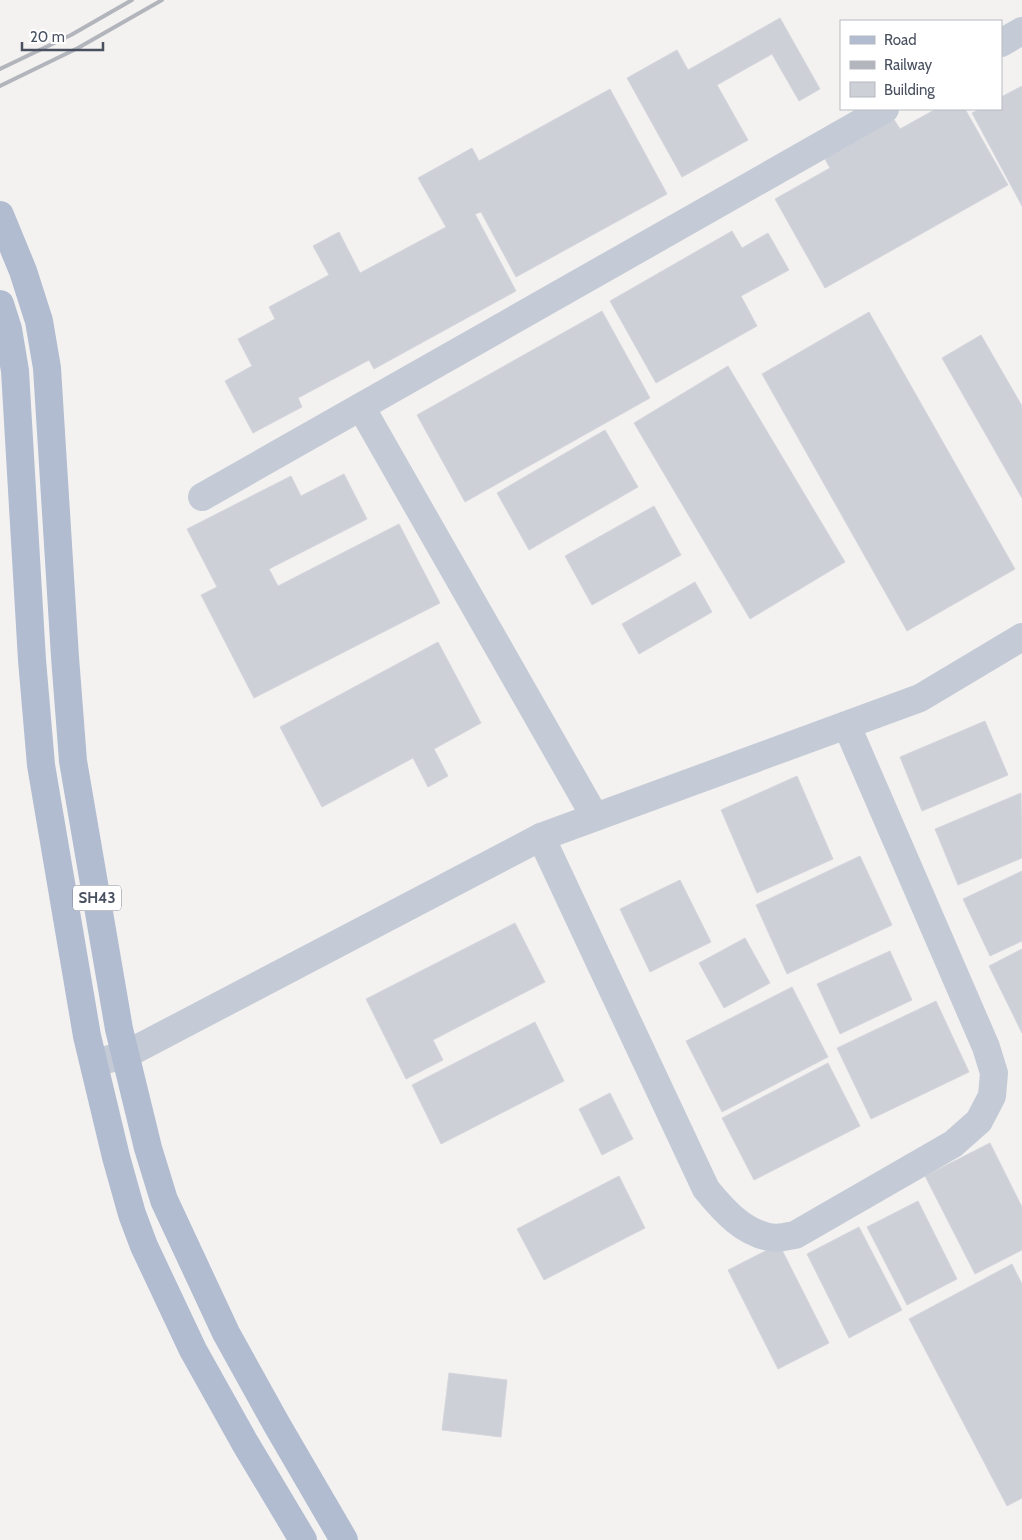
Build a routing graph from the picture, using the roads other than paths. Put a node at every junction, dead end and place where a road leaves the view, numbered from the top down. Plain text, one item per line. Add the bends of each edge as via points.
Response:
1 (1022, 31) edge
2 (1002, 42) edge
3 (883, 110) edge
4 (0, 215) edge
5 (0, 304) edge
6 (361, 407) junction
7 (202, 497) dead end
8 (1022, 638) edge
9 (846, 726) junction
10 (595, 817) junction
11 (540, 837) junction
12 (125, 1055) junction
13 (94, 1063) junction
14 (303, 1540) edge
15 (344, 1540) edge

1 - 2 street
3 - 6 street
4 - 12 main road, SH43 via 23,270 39,321 47,368 73,761
5 - 13 main road, SH43 via 15,371 41,765
6 - 7 street
6 - 10 street
8 - 9 street via 920,698
9 - 10 street
9 - 11 street via 986,1047 994,1073 992,1096 979,1121 953,1144 794,1235 775,1238 752,1232 727,1214 706,1189
10 - 11 street
11 - 12 street
12 - 13 street
12 - 15 main road, SH43 via 148,1148 177,1230 226,1333
13 - 14 main road, SH43 via 132,1214 144,1246 193,1350

